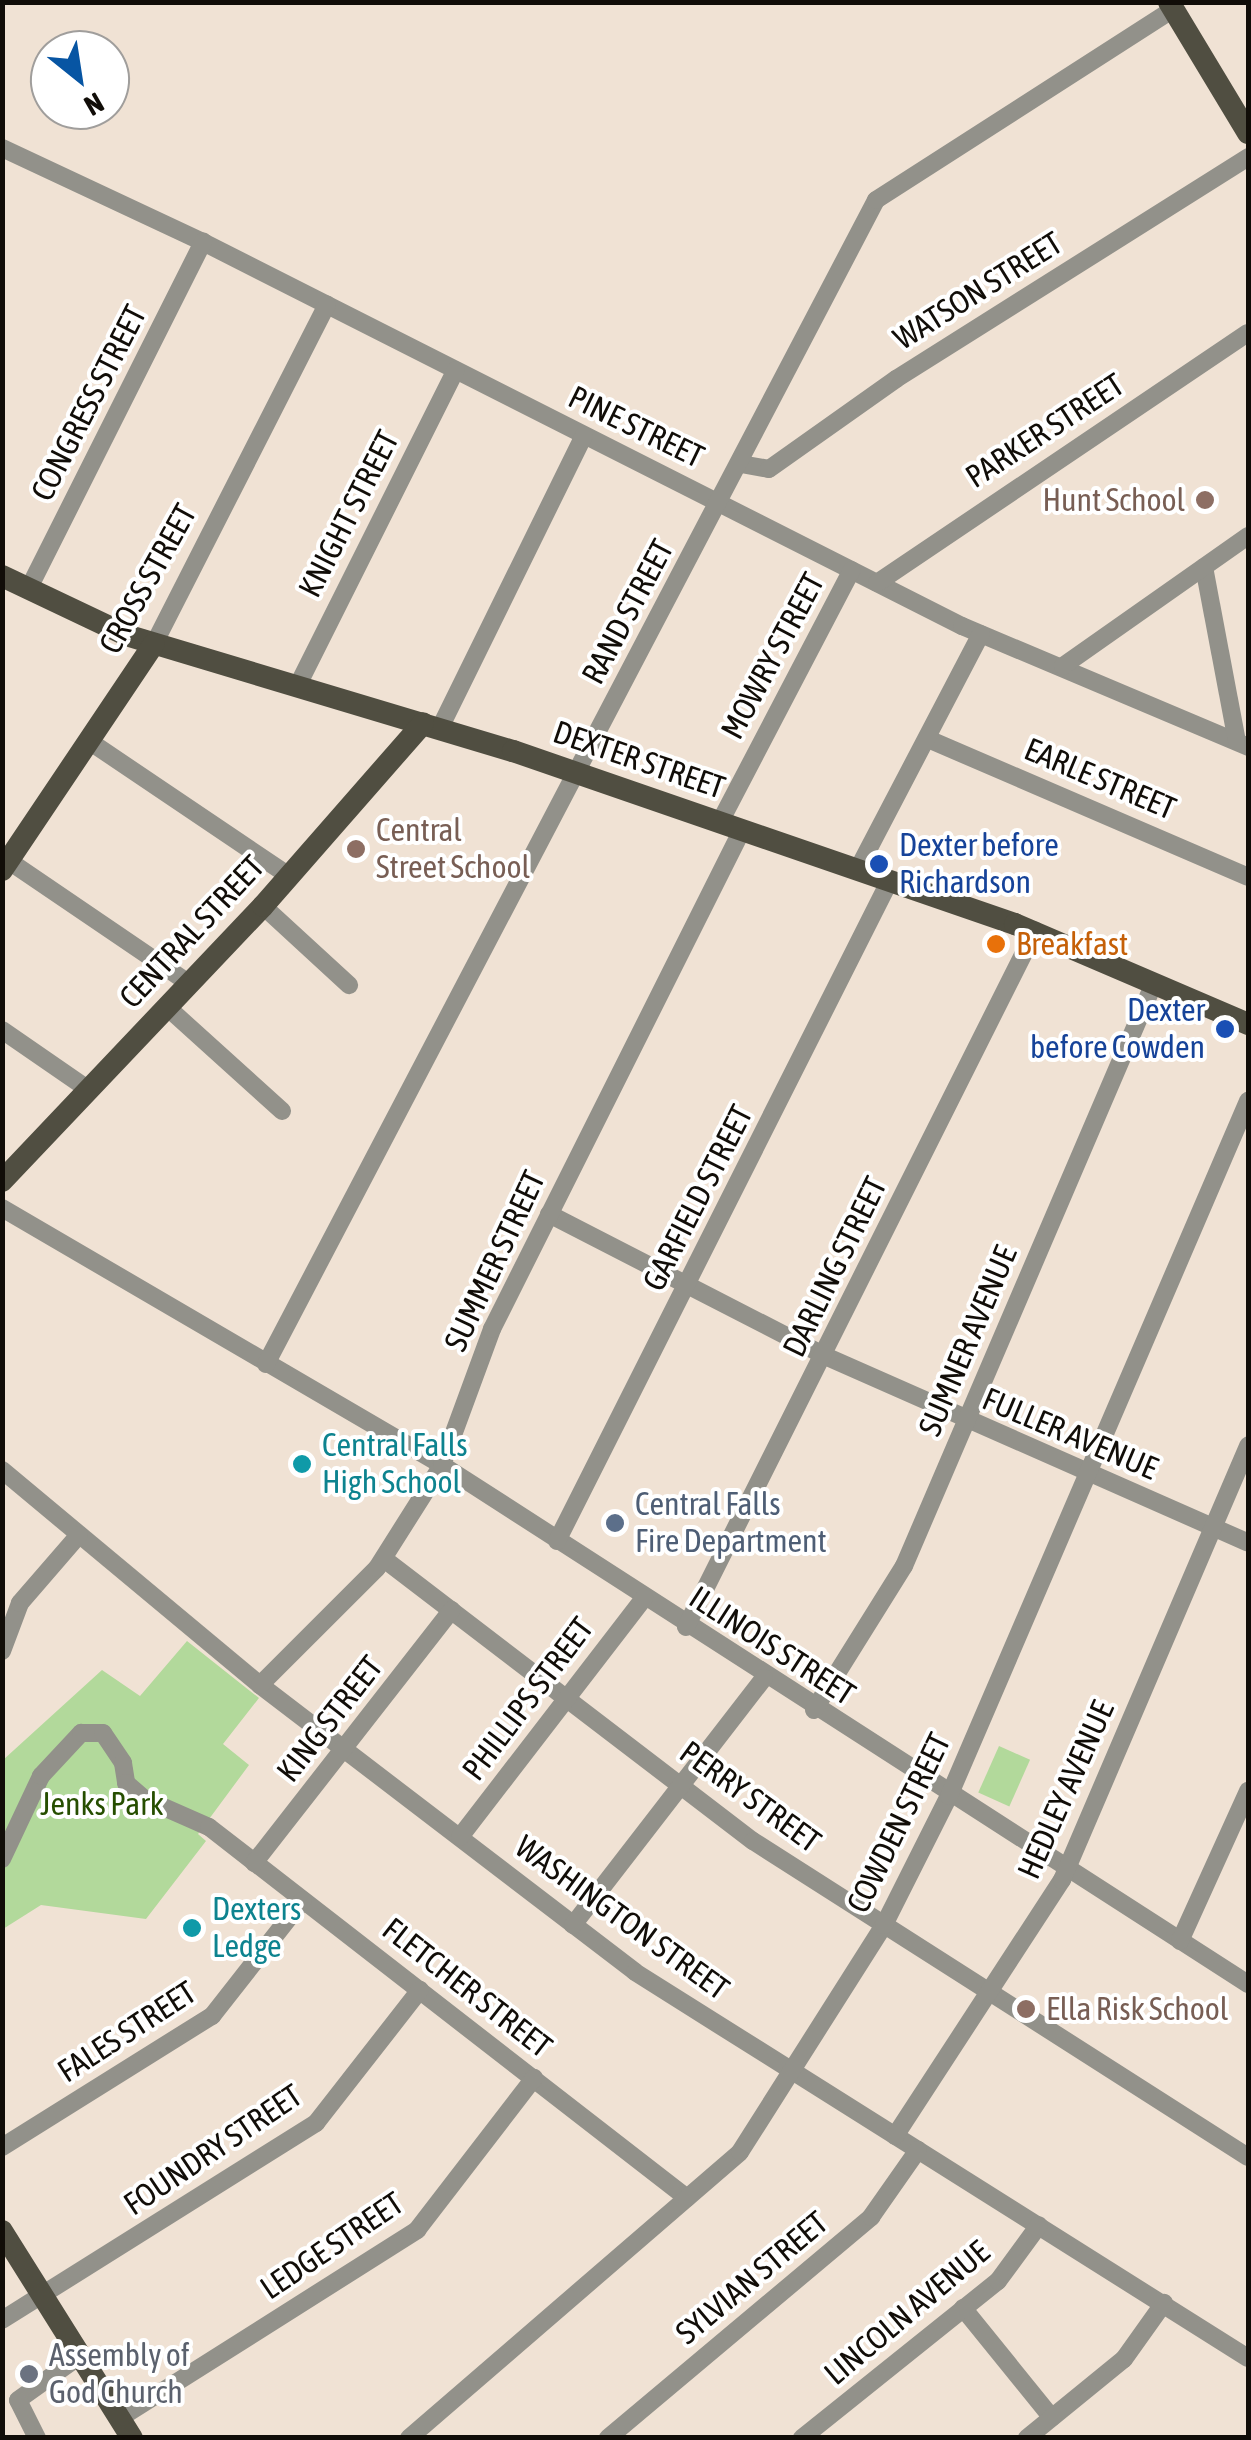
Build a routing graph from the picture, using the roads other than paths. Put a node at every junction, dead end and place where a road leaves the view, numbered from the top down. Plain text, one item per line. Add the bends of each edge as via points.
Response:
1 (1171, 6) edge
2 (1248, 133) edge
3 (2, 148) edge
4 (1248, 157) edge
5 (203, 242) junction
6 (326, 305) junction
7 (1248, 333) edge
8 (456, 370) junction
9 (584, 435) junction
10 (741, 464) junction
11 (721, 502) junction
12 (1248, 536) edge
13 (1204, 566) junction
14 (852, 570) junction
15 (2, 576) edge
16 (877, 582) junction
17 (28, 590) junction
18 (981, 634) junction
19 (154, 644) junction
20 (1063, 666) junction
21 (298, 686) junction
22 (431, 726) junction
23 (928, 738) junction
24 (89, 741) junction
25 (1243, 744) edge
26 (576, 772) junction
27 (731, 826) junction
28 (6, 865) edge
29 (858, 870) junction
30 (289, 876) junction
31 (1248, 877) edge
32 (890, 880) junction
33 (262, 906) junction
34 (1034, 932) junction
35 (1154, 983) junction
36 (190, 984) junction
37 (350, 986) dead end
38 (167, 1007) junction
39 (1248, 1024) edge
40 (2, 1030) edge
41 (89, 1090) junction
42 (1248, 1101) edge
43 (282, 1111) dead end
44 (2, 1180) edge
45 (2, 1208) edge
46 (549, 1214) junction
47 (686, 1286) junction
48 (825, 1356) junction
49 (266, 1364) junction
50 (968, 1423) junction
51 (1248, 1445) edge
52 (442, 1465) junction
53 (2, 1470) edge
54 (1090, 1475) junction
55 (1212, 1527) junction
56 (79, 1535) junction
57 (557, 1542) junction
58 (1248, 1543) edge
59 (384, 1559) junction
60 (644, 1598) junction
61 (452, 1610) junction
62 (686, 1628) junction
63 (2, 1651) edge
64 (764, 1678) junction
65 (260, 1684) junction
66 (566, 1700) junction
67 (814, 1710) junction
68 (346, 1750) junction
69 (681, 1786) junction
70 (1248, 1791) edge
71 (949, 1796) junction
72 (460, 1837) junction
73 (2, 1859) edge
74 (254, 1863) junction
75 (1066, 1870) junction
76 (303, 1900) junction
77 (574, 1925) junction
78 (884, 1925) junction
79 (1180, 1942) junction
80 (1248, 1984) edge
81 (420, 1990) junction
82 (990, 1993) junction
83 (792, 2070) junction
84 (534, 2078) junction
85 (896, 2136) junction
86 (2, 2147) edge
87 (918, 2150) junction
88 (1248, 2157) edge
89 (688, 2198) junction
90 (1039, 2225) junction
91 (2, 2231) edge
92 (43, 2296) junction
93 (1164, 2303) junction
94 (963, 2308) junction
95 (2, 2320) edge
96 (81, 2355) junction
97 (1248, 2358) edge
98 (1052, 2418) junction
99 (126, 2428) edge
100 (37, 2438) edge
101 (409, 2438) edge
102 (608, 2438) edge
103 (802, 2438) edge
104 (1027, 2438) edge

1 - 2 main road
1 - 10 street, RAND STREET via 884,190
3 - 5 street, PINE STREET
4 - 10 street, WATSON STREET via 896,378 768,469
5 - 6 street, PINE STREET
5 - 17 street, CONGRESS STREET
6 - 8 street, PINE STREET
6 - 19 street, CROSS STREET
7 - 16 street, PARKER STREET
8 - 9 street, PINE STREET
8 - 21 street, KNIGHT STREET
9 - 11 street, PINE STREET
9 - 22 street, CENTRAL STREET
10 - 11 street, RAND STREET
11 - 14 street, PINE STREET
11 - 26 street, RAND STREET
12 - 13 street
13 - 20 street
13 - 25 street
14 - 16 street, PINE STREET
14 - 27 street, MOWRY STREET
15 - 17 main road, DEXTER STREET
16 - 18 street, PINE STREET
17 - 19 main road, DEXTER STREET
18 - 20 street, PINE STREET
18 - 23 street
19 - 21 main road, DEXTER STREET
19 - 24 main road, CROSS STREET
20 - 25 street, PINE STREET
21 - 22 main road, DEXTER STREET
22 - 26 main road, DEXTER STREET
22 - 30 main road, CENTRAL STREET
23 - 29 street
23 - 31 street, EARLE STREET
24 - 28 main road, CROSS STREET
24 - 30 street
26 - 27 main road, DEXTER STREET
26 - 49 street, RAND STREET
27 - 29 main road, DEXTER STREET
27 - 46 street, SUMMER STREET
28 - 36 street
29 - 32 main road, DEXTER STREET
30 - 33 main road, CENTRAL STREET
32 - 34 main road, DEXTER STREET
32 - 47 street, GARFIELD STREET
33 - 36 main road, CENTRAL STREET
33 - 37 street
34 - 35 main road, DEXTER STREET
34 - 48 street, DARLING STREET
35 - 39 main road, DEXTER STREET
35 - 50 street, SUMNER AVENUE
36 - 38 main road, CENTRAL STREET
38 - 41 main road, CENTRAL STREET
38 - 43 street
40 - 41 street
41 - 44 main road, CENTRAL STREET
42 - 54 street, COWDEN STREET
45 - 49 street, ILLINOIS STREET
46 - 47 street, FULLER AVENUE
46 - 52 street, SUMMER STREET via 492,1329
47 - 48 street, FULLER AVENUE
47 - 57 street, GARFIELD STREET
48 - 50 street, FULLER AVENUE
48 - 62 street, DARLING STREET
49 - 52 street, ILLINOIS STREET
50 - 54 street, FULLER AVENUE
50 - 67 street, SUMNER AVENUE via 892,1587
51 - 55 street, HEDLEY AVENUE
52 - 57 street, ILLINOIS STREET
52 - 59 street, SUMMER STREET
53 - 56 street, WASHINGTON STREET
54 - 55 street, FULLER AVENUE
54 - 71 street, COWDEN STREET
55 - 58 street, FULLER AVENUE
55 - 75 street, HEDLEY AVENUE
56 - 63 street via 20,1603
56 - 65 street, WASHINGTON STREET
57 - 60 street, ILLINOIS STREET
59 - 61 street, PERRY STREET
59 - 65 street, SUMMER STREET
60 - 62 street, ILLINOIS STREET
60 - 66 street, PHILLIPS STREET
61 - 66 street, PERRY STREET
61 - 68 street, KING STREET
62 - 64 street, ILLINOIS STREET
64 - 67 street, ILLINOIS STREET
64 - 69 street
65 - 68 street, WASHINGTON STREET
66 - 69 street, PERRY STREET
66 - 72 street, PHILLIPS STREET
67 - 71 street, ILLINOIS STREET
68 - 72 street, WASHINGTON STREET
68 - 74 street, KING STREET
69 - 77 street
69 - 78 street, PERRY STREET
70 - 79 street
71 - 75 street, ILLINOIS STREET
71 - 78 street, COWDEN STREET
72 - 77 street, WASHINGTON STREET
73 - 74 street, FLETCHER STREET via 42,1776 86,1730 110,1740 126,1783 143,1798 208,1827
74 - 76 street, FLETCHER STREET
75 - 79 street, ILLINOIS STREET
75 - 82 street, HEDLEY AVENUE
76 - 81 street, FLETCHER STREET
76 - 86 street, FALES STREET via 212,2016
77 - 83 street, WASHINGTON STREET
78 - 82 street, PERRY STREET
78 - 83 street, COWDEN STREET
79 - 80 street, ILLINOIS STREET
81 - 84 street, FLETCHER STREET
81 - 92 street, FOUNDRY STREET via 316,2123
82 - 85 street, HEDLEY AVENUE
82 - 88 street, PERRY STREET
83 - 85 street, WASHINGTON STREET
83 - 89 street, COWDEN STREET via 740,2152
84 - 89 street, FLETCHER STREET
84 - 99 street, LEDGE STREET via 417,2230
85 - 87 street, WASHINGTON STREET
87 - 90 street, WASHINGTON STREET
87 - 102 street, SYLVIAN STREET via 871,2217
89 - 101 street, COWDEN STREET
90 - 93 street, WASHINGTON STREET
90 - 94 street, LINCOLN AVENUE via 1012,2268
91 - 92 main road
92 - 95 street, FOUNDRY STREET
92 - 96 main road
93 - 97 street, WASHINGTON STREET
93 - 98 street via 1124,2360
94 - 98 street
94 - 103 street, LINCOLN AVENUE
96 - 99 main road
96 - 100 street via 18,2400
98 - 104 street

